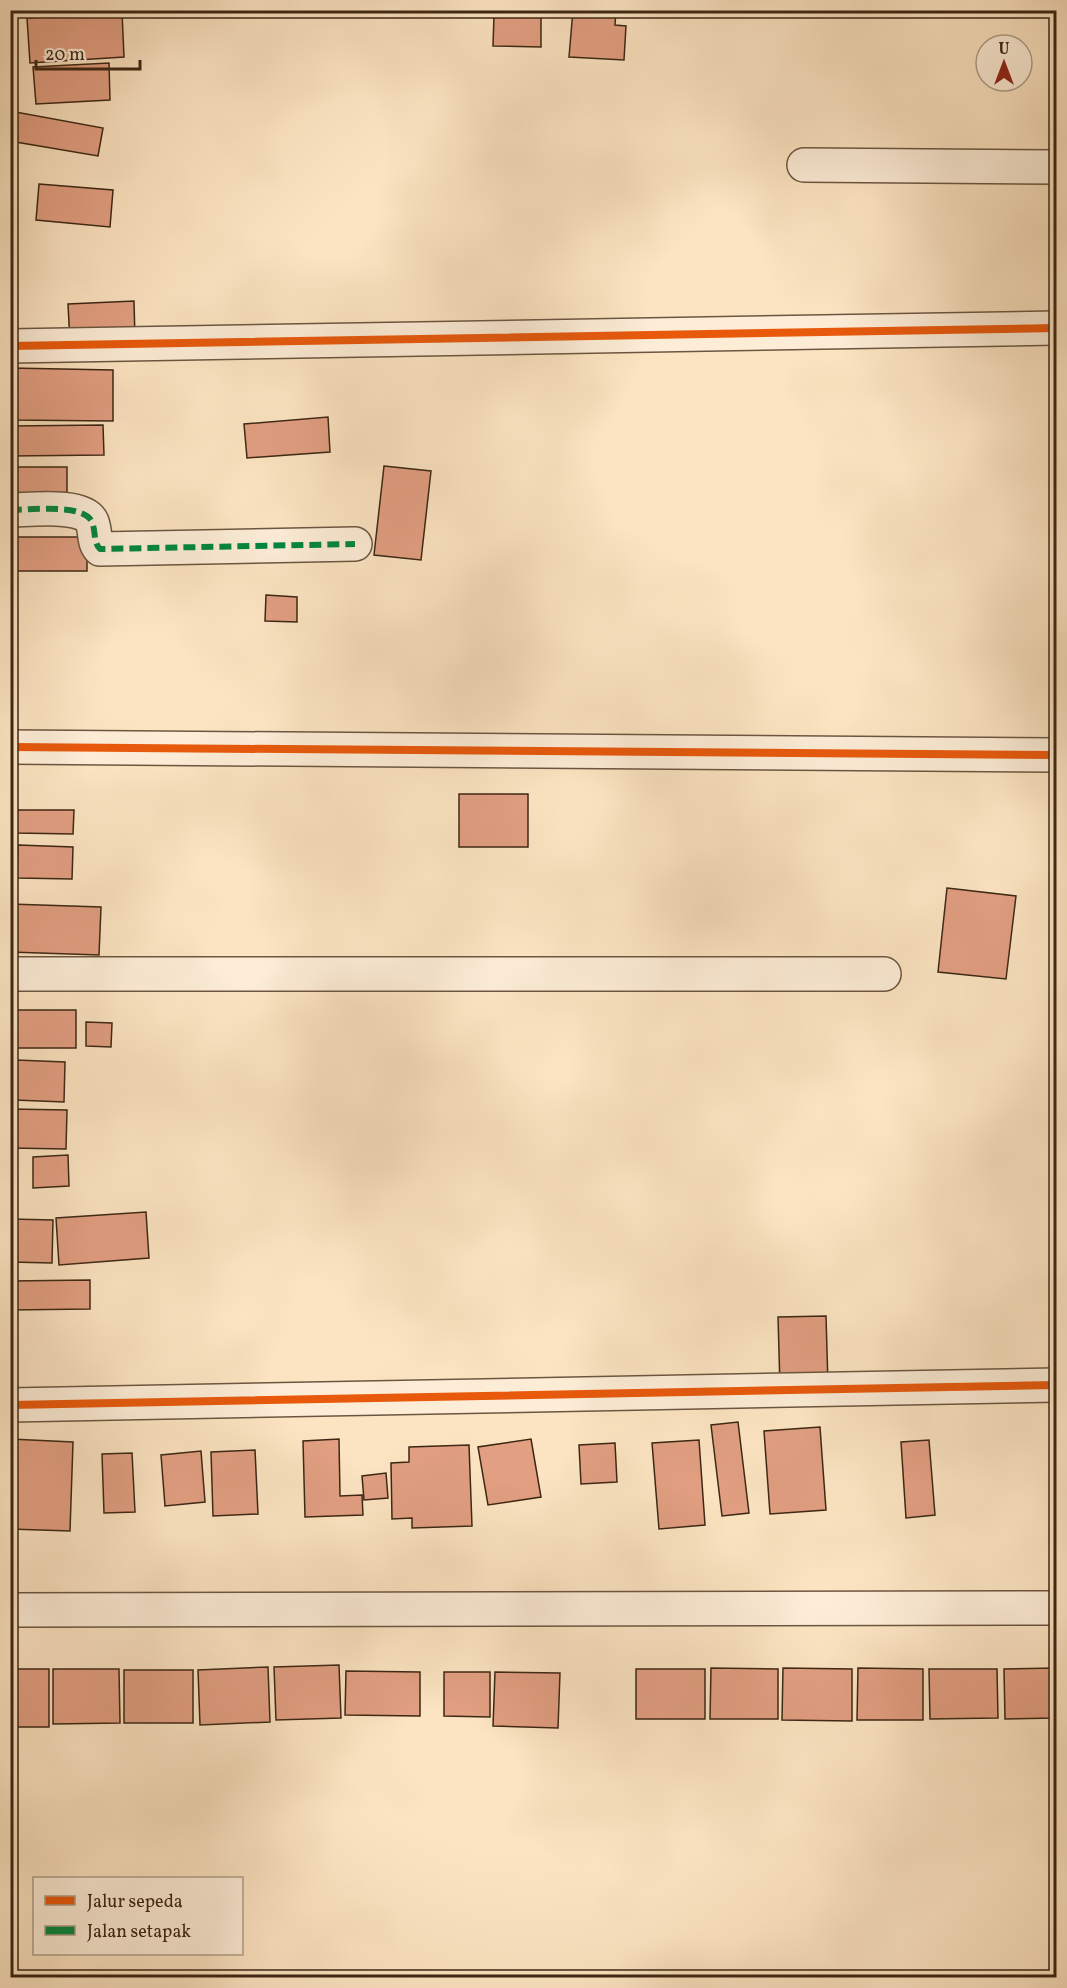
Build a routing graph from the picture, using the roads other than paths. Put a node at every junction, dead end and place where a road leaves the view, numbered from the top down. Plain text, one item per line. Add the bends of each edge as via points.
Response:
1 (804, 165) dead end
2 (1056, 167) edge
3 (1056, 328) edge
4 (10, 346) edge
5 (10, 510) edge
6 (355, 544) dead end
7 (10, 747) edge
8 (1056, 755) edge
9 (10, 974) edge
10 (884, 975) dead end
11 (1056, 1385) edge
12 (10, 1405) edge
13 (1056, 1608) edge
14 (10, 1610) edge

1 - 2 street
3 - 4 street
5 - 6 street via 84,513 92,521 100,549
7 - 8 street
9 - 10 street
11 - 12 street
13 - 14 street

